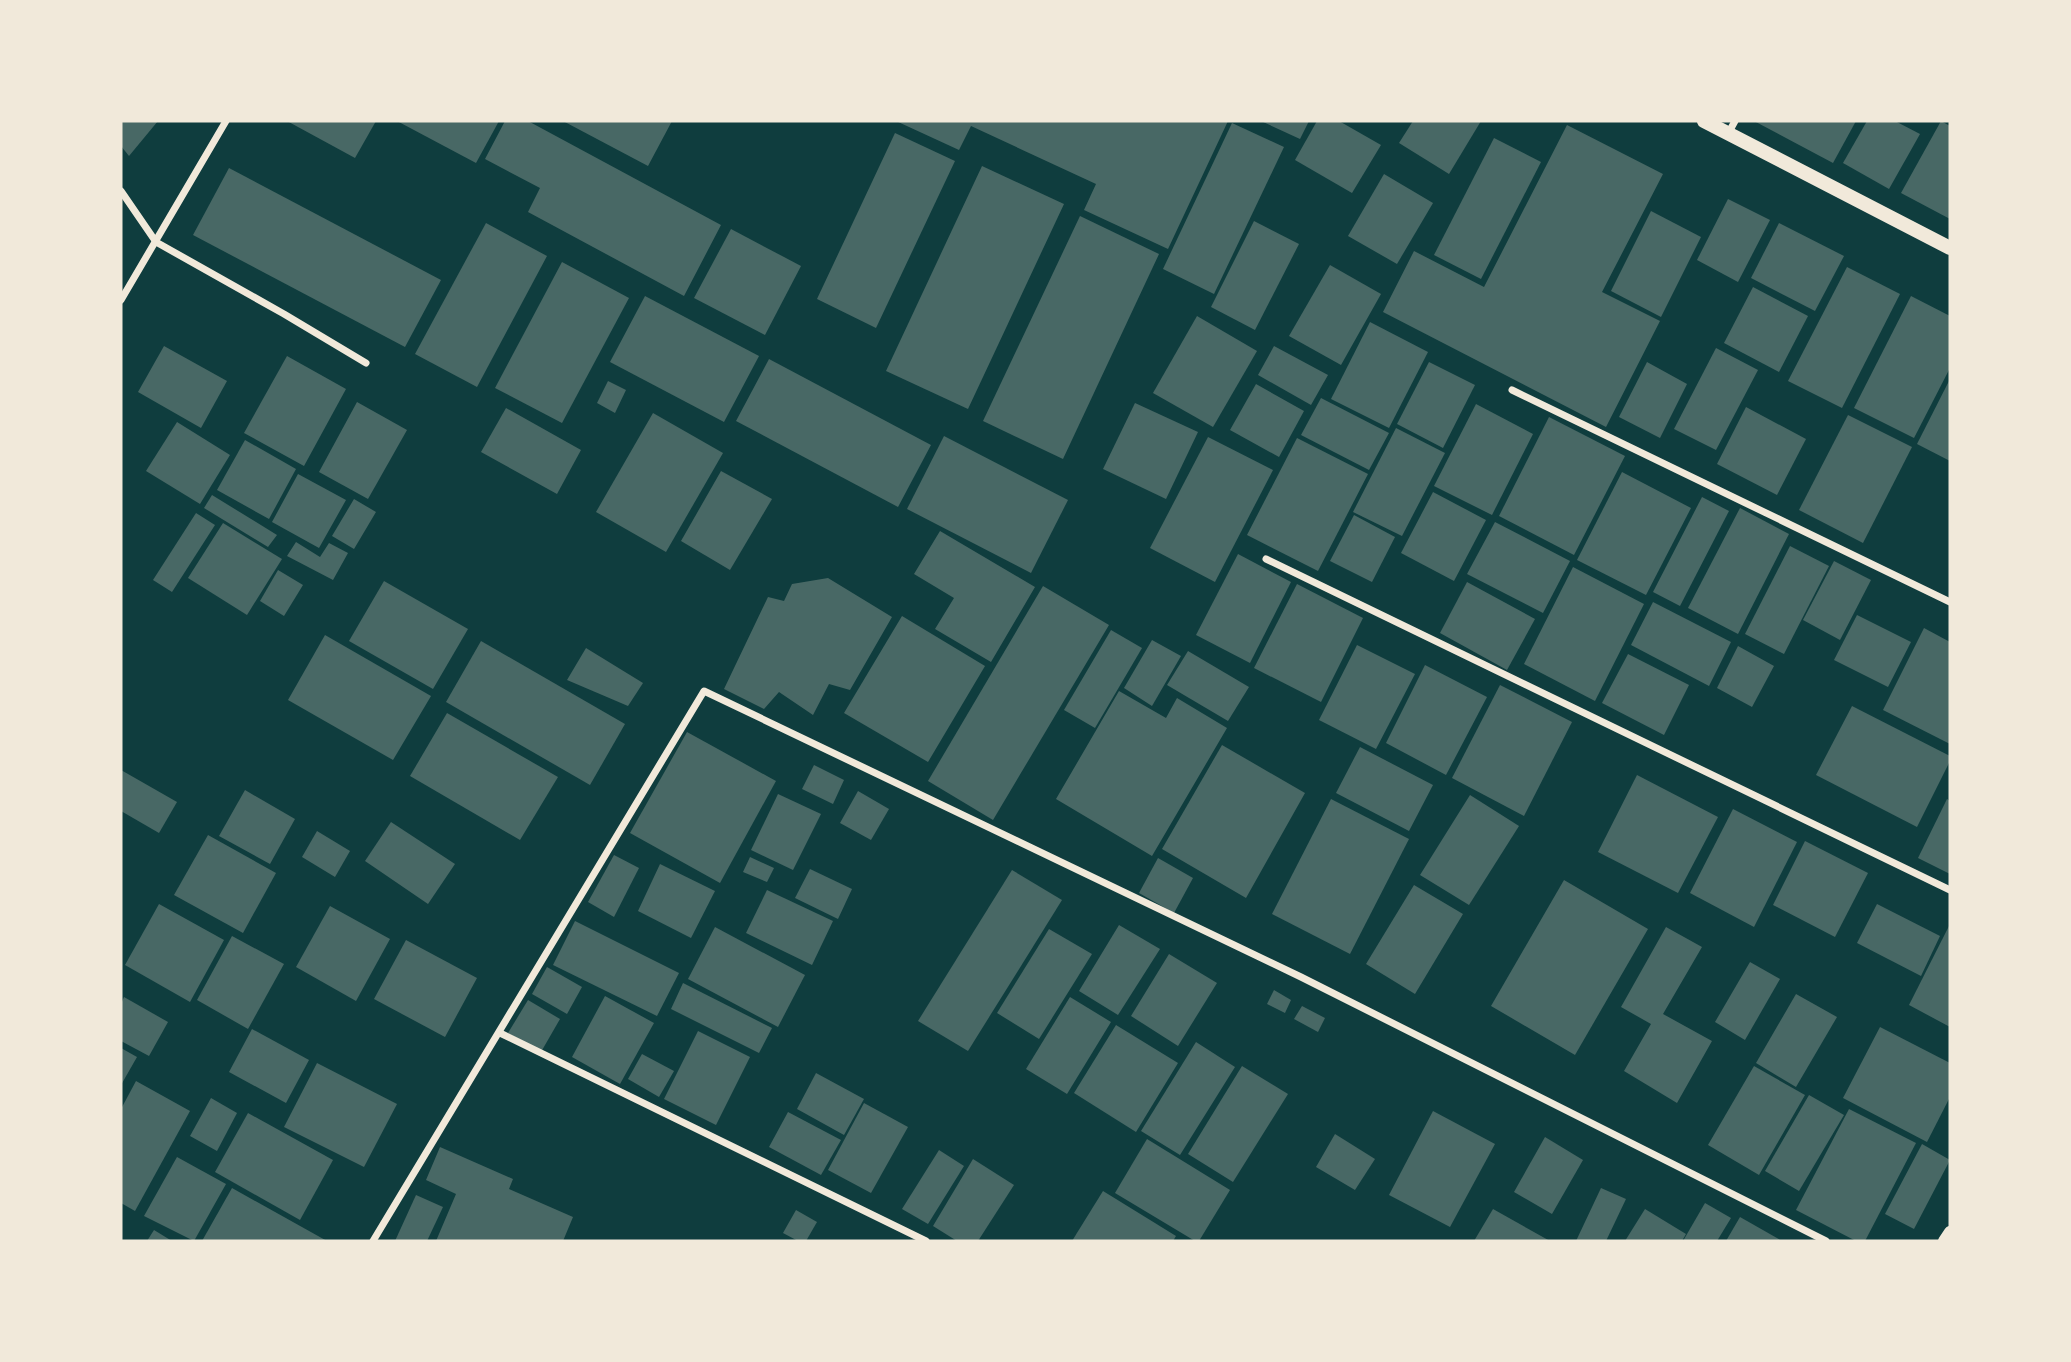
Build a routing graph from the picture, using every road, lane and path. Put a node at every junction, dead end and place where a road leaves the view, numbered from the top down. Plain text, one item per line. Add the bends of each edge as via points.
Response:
1 (226, 121) edge
2 (1704, 121) edge
3 (1732, 126) edge
4 (121, 191) edge
5 (156, 242) junction
6 (1950, 248) edge
7 (121, 300) edge
8 (366, 363) dead end
9 (1512, 390) dead end
10 (1266, 559) dead end
11 (1950, 602) edge
12 (1950, 890) edge
13 (500, 1033) junction
14 (1950, 1232) edge
15 (373, 1241) edge
16 (926, 1241) edge
17 (1826, 1241) edge
18 (1944, 1241) edge

1 - 5 street
2 - 3 main road
3 - 6 main road
4 - 5 street
5 - 7 street
5 - 8 street
9 - 11 street
10 - 12 street
13 - 15 street
13 - 16 street
13 - 17 street via 704,691 1301,978
14 - 18 street

